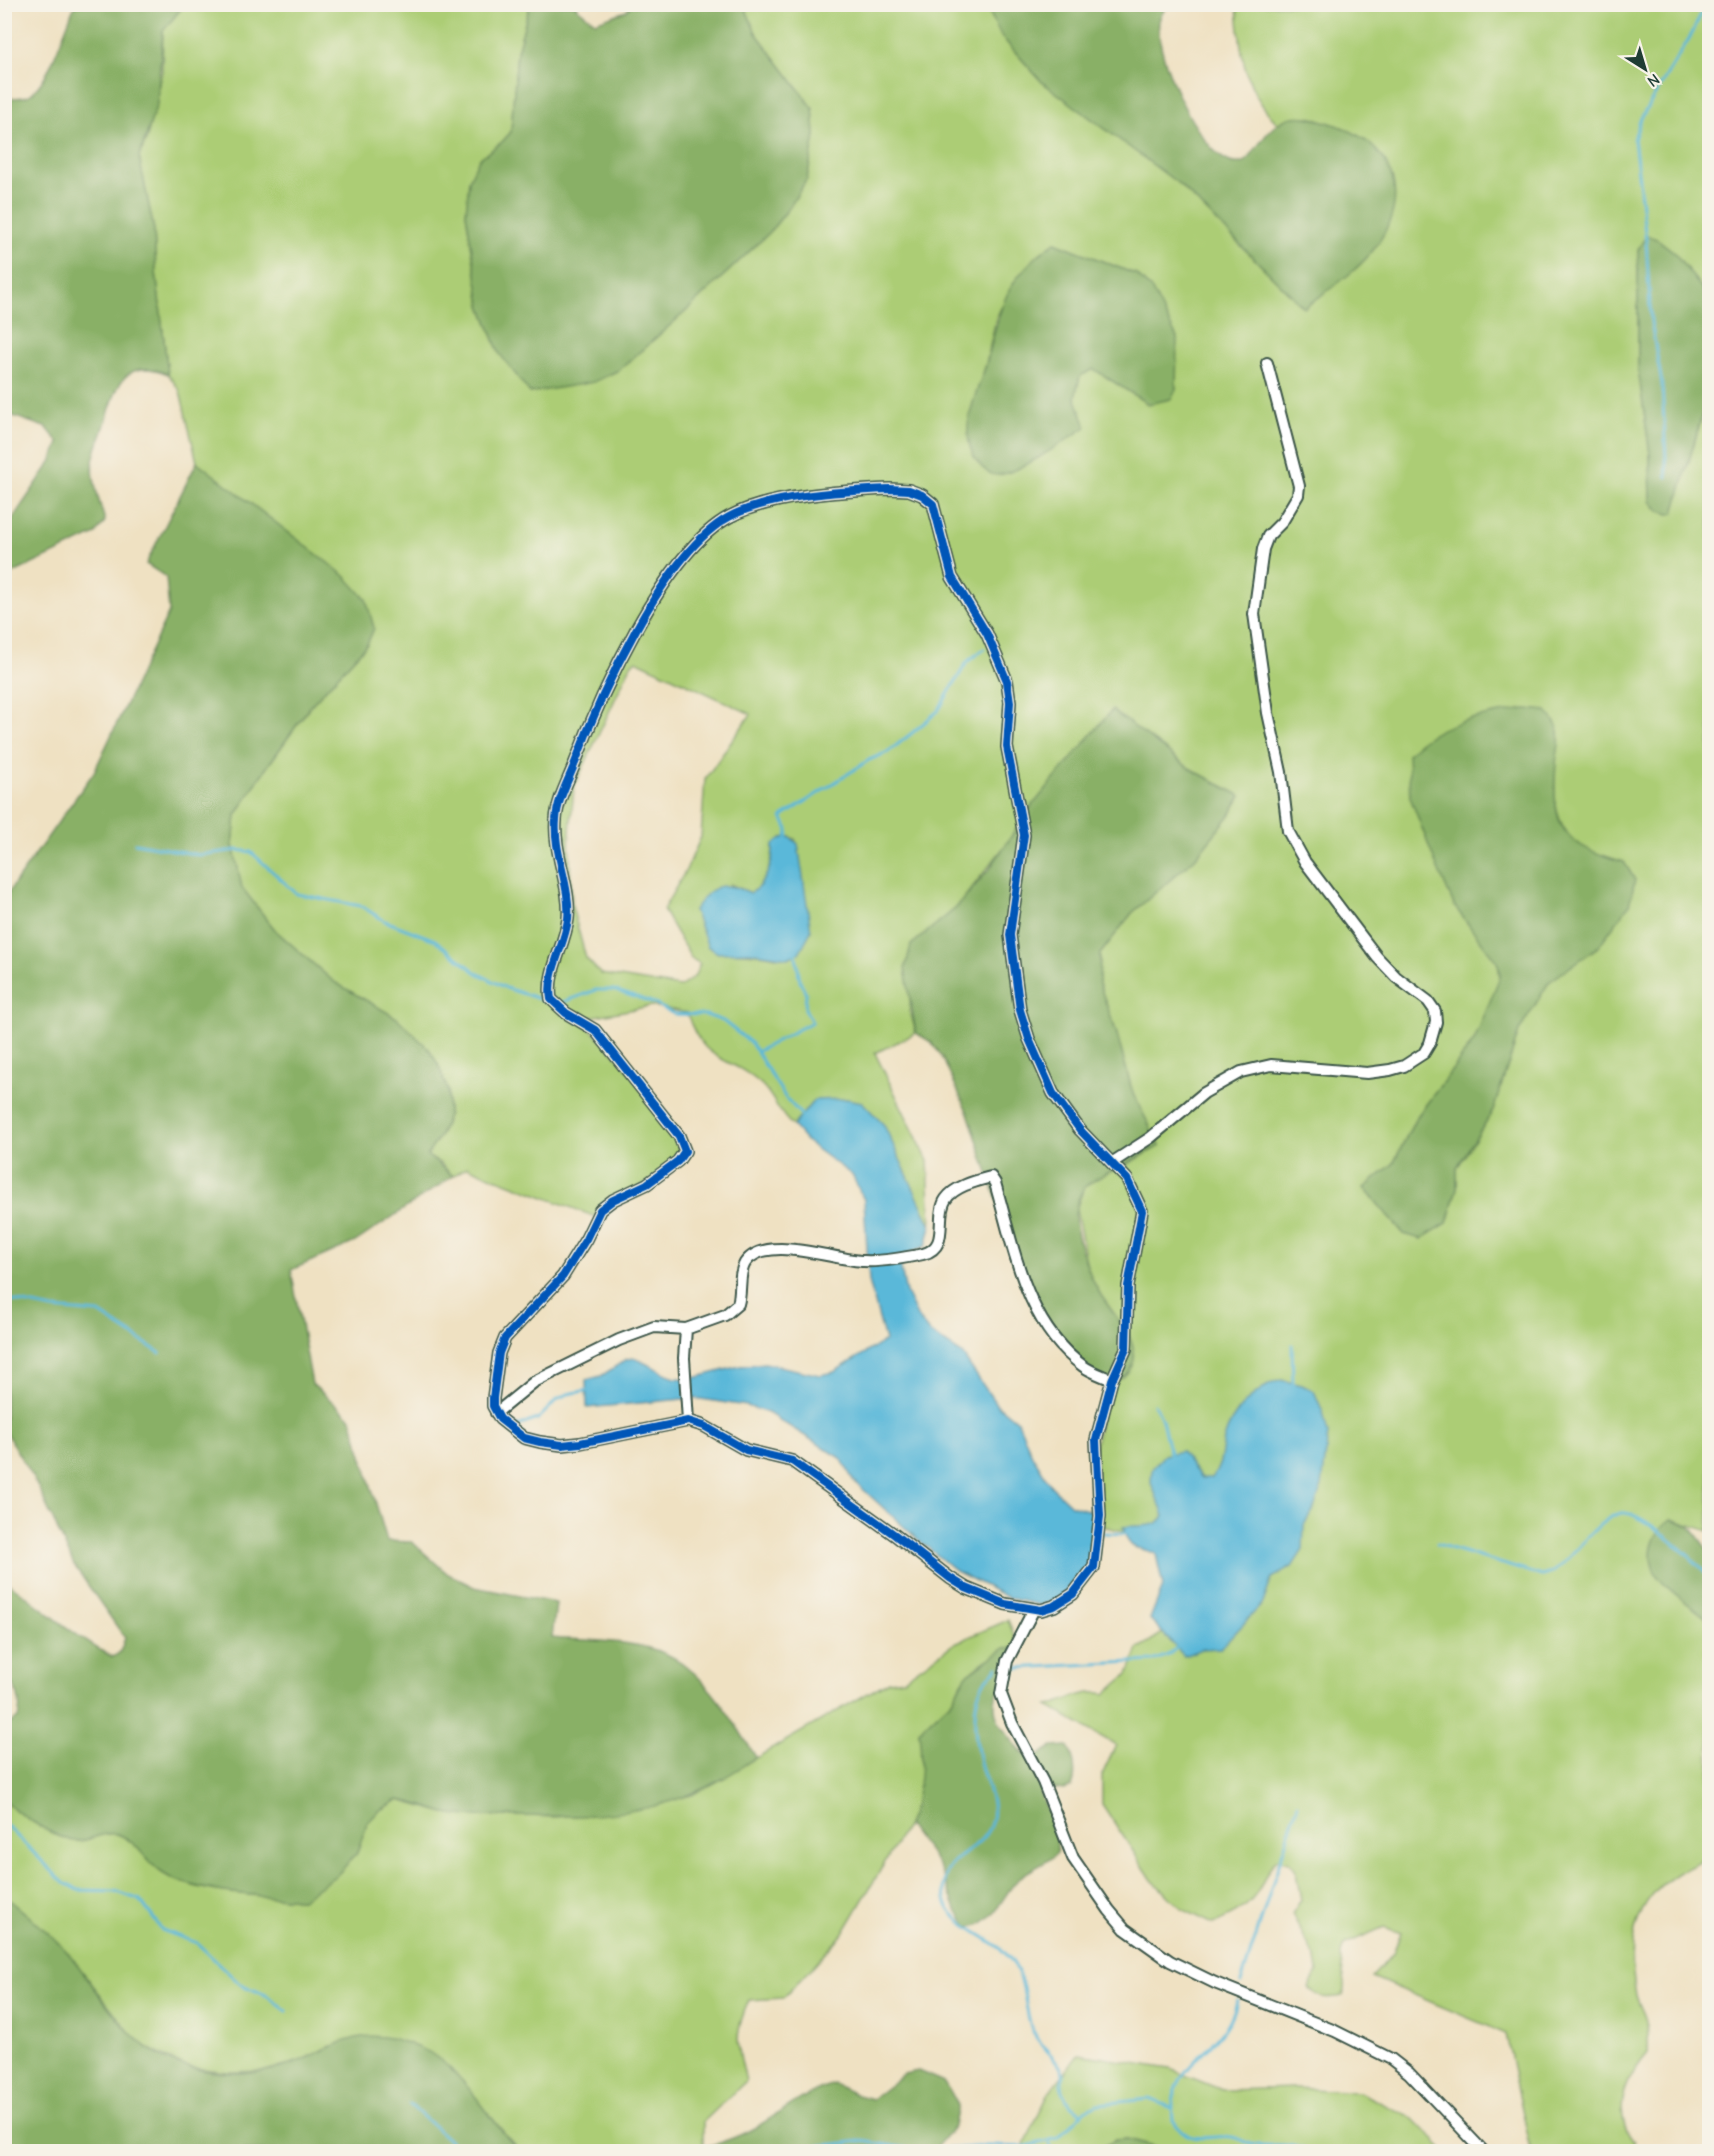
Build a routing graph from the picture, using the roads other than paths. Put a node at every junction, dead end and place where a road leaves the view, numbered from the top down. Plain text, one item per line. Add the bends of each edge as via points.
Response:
1 (1267, 363) dead end
2 (1113, 1162) junction
3 (686, 1329) junction
4 (1112, 1380) junction
5 (496, 1413) junction
6 (688, 1421) junction
7 (1034, 1609) junction
8 (1484, 2151) edge

1 - 2 street via 1299,486 1298,495 1263,549 1254,614 1288,831 1305,862 1377,957 1428,1002 1435,1011 1436,1022 1424,1053 1390,1070 1366,1073 1271,1065 1241,1072 1204,1093 1150,1138
2 - 4 street via 1127,1179 1142,1211 1128,1286 1126,1349
2 - 5 street via 1080,1130 1053,1093 1020,1010 1010,935 1024,835 1007,747 1007,681 987,634 952,577 933,504 909,490 890,489 758,504 720,522 684,557 637,628 580,749 556,820 568,920 551,999 595,1030 685,1150 678,1161 647,1184 604,1206 563,1276 512,1328 499,1353 493,1398
3 - 4 street via 725,1315 738,1304 744,1264 758,1252 789,1249 866,1261 926,1253 937,1244 941,1234 941,1214 947,1197 991,1178 996,1183 1026,1287 1045,1325 1084,1367
3 - 5 street via 654,1327 619,1340 534,1382
3 - 6 street
4 - 7 street via 1096,1440 1100,1516 1094,1567 1073,1594 1054,1606
5 - 6 street via 524,1438 562,1444
6 - 7 street via 746,1450 792,1461 966,1588 1005,1604
7 - 8 street via 1007,1661 1001,1694 1044,1782 1074,1858 1108,1910 1125,1929 1170,1961 1335,2031 1390,2059 1409,2073

